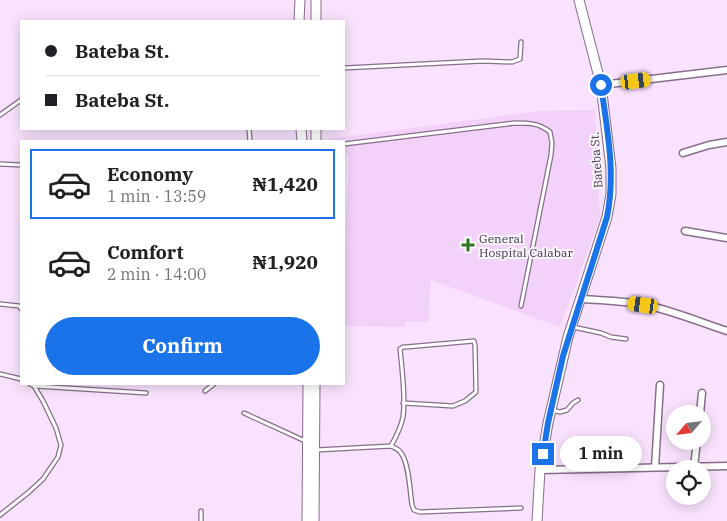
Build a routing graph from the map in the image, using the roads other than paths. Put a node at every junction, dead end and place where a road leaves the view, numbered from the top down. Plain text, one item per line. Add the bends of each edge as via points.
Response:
1 (300, 0) edge
2 (316, 0) edge
3 (579, 0) edge
4 (299, 20) edge
5 (316, 20) edge
6 (521, 42) dead end
7 (345, 68) edge
8 (727, 70) edge
9 (601, 85) junction
10 (20, 101) edge
11 (0, 115) edge
12 (727, 142) edge
13 (345, 144) edge
14 (683, 153) dead end
15 (0, 164) edge
16 (20, 165) edge
17 (685, 231) dead end
18 (727, 238) edge
19 (580, 299) junction
20 (0, 304) edge
21 (521, 306) dead end
22 (20, 307) edge
23 (571, 327) junction
24 (727, 331) edge
25 (626, 339) dead end
26 (0, 374) edge
27 (20, 379) edge
28 (32, 385) edge
29 (213, 385) edge
30 (308, 385) edge
31 (316, 385) edge
32 (660, 385) dead end
33 (205, 391) dead end
34 (146, 393) dead end
35 (702, 393) dead end
36 (578, 400) dead end
37 (403, 403) junction
38 (701, 405) edge
39 (551, 410) junction
40 (244, 413) dead end
41 (308, 442) junction
42 (391, 446) junction
43 (315, 450) junction
44 (711, 466) edge
45 (727, 466) edge
46 (655, 467) junction
47 (666, 467) edge
48 (540, 470) junction
49 (520, 508) dead end
50 (201, 511) dead end
51 (0, 515) edge
52 (201, 521) edge
53 (307, 521) edge
54 (314, 521) edge
55 (538, 521) edge

1 - 4 street
2 - 5 street
3 - 9 street, Bateba St.
6 - 7 lane via 520,59 512,62
8 - 9 street
9 - 19 street, Bateba St. via 611,194 607,217
10 - 11 lane
12 - 14 street
13 - 21 lane via 515,123 533,124 550,132 551,155
15 - 16 lane
17 - 18 street
19 - 23 street, Bateba St.
19 - 24 street via 657,308
20 - 22 lane
23 - 25 lane
23 - 39 street, Bateba St.
26 - 27 lane
28 - 34 lane
28 - 51 lane via 44,401 61,445 58,457 43,479
29 - 33 lane
30 - 41 street
31 - 43 street
32 - 46 street
35 - 38 street
36 - 39 lane via 567,410
37 - 37 lane via 400,349 474,341 476,392 473,396 453,406
37 - 42 lane via 401,424
39 - 48 street, Bateba St.
40 - 41 lane
41 - 53 street
42 - 43 lane
42 - 49 lane via 401,452 406,462 414,510
43 - 54 street
44 - 45 street
46 - 47 street
46 - 48 street
48 - 55 street, Bateba St.
50 - 52 lane

